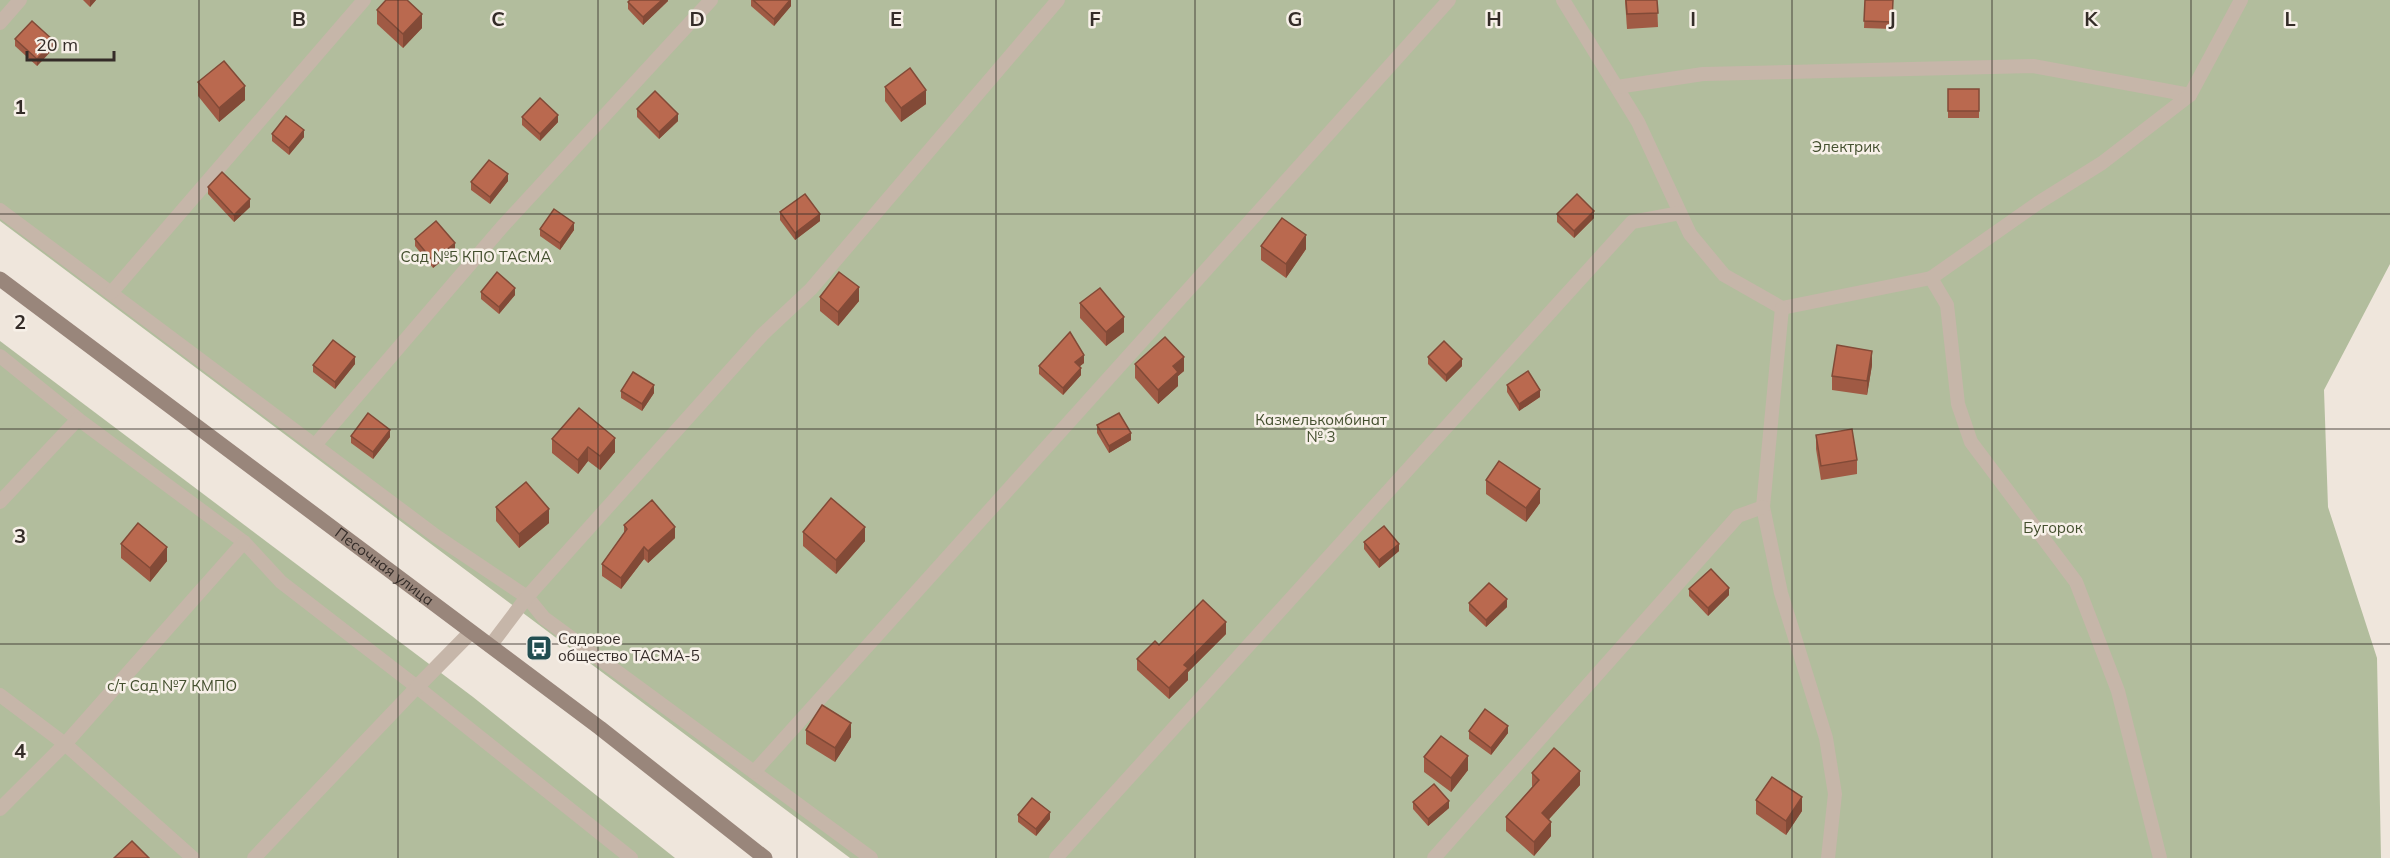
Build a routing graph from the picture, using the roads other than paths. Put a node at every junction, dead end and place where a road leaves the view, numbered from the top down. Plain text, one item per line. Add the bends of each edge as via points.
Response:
1 (20, 0) edge
2 (364, 0) edge
3 (711, 0) edge
4 (1058, 0) edge
5 (1449, 0) edge
6 (1563, 0) edge
7 (2241, 0) edge
8 (0, 23) edge
9 (1617, 87) junction
10 (2190, 95) junction
11 (0, 210) edge
12 (1680, 213) junction
13 (1931, 278) junction
14 (0, 279) edge
15 (111, 293) junction
16 (1782, 308) junction
17 (0, 356) edge
18 (78, 419) junction
19 (315, 445) junction
20 (0, 502) edge
21 (1764, 507) junction
22 (244, 542) junction
23 (527, 597) junction
24 (471, 632) junction
25 (490, 646) junction
26 (417, 687) junction
27 (0, 694) edge
28 (65, 744) junction
29 (754, 772) junction
30 (0, 809) edge
31 (193, 858) edge
32 (254, 858) edge
33 (631, 858) edge
34 (765, 858) edge
35 (871, 858) edge
36 (1056, 858) edge
37 (1434, 858) edge
38 (1828, 858) edge
39 (2160, 858) edge

1 - 8 lane
2 - 15 lane
3 - 19 lane via 502,227
4 - 23 lane via 811,289 762,334
5 - 29 lane
6 - 9 lane
7 - 10 lane
9 - 10 lane via 1703,74 2033,66
9 - 12 lane via 1638,122
10 - 13 lane via 2102,163 2038,202
11 - 15 lane
12 - 16 lane via 1690,234 1724,275
12 - 36 lane via 1632,222
13 - 16 lane
13 - 39 lane via 1947,305 1958,404 1971,442 2076,582 2118,691
14 - 24 main road, Песочная улица
15 - 19 lane
16 - 21 lane
17 - 18 lane
18 - 20 lane
18 - 22 lane
19 - 23 lane via 436,536
21 - 37 lane via 1738,516
21 - 38 lane via 1781,593 1826,738 1835,794
22 - 26 lane via 281,582
22 - 28 lane
23 - 25 lane
23 - 29 lane via 544,618
24 - 25 main road, Песочная улица
24 - 26 street
25 - 34 main road, Песочная улица
26 - 32 lane
26 - 33 lane
27 - 28 lane
28 - 30 lane
28 - 31 lane
29 - 35 lane

